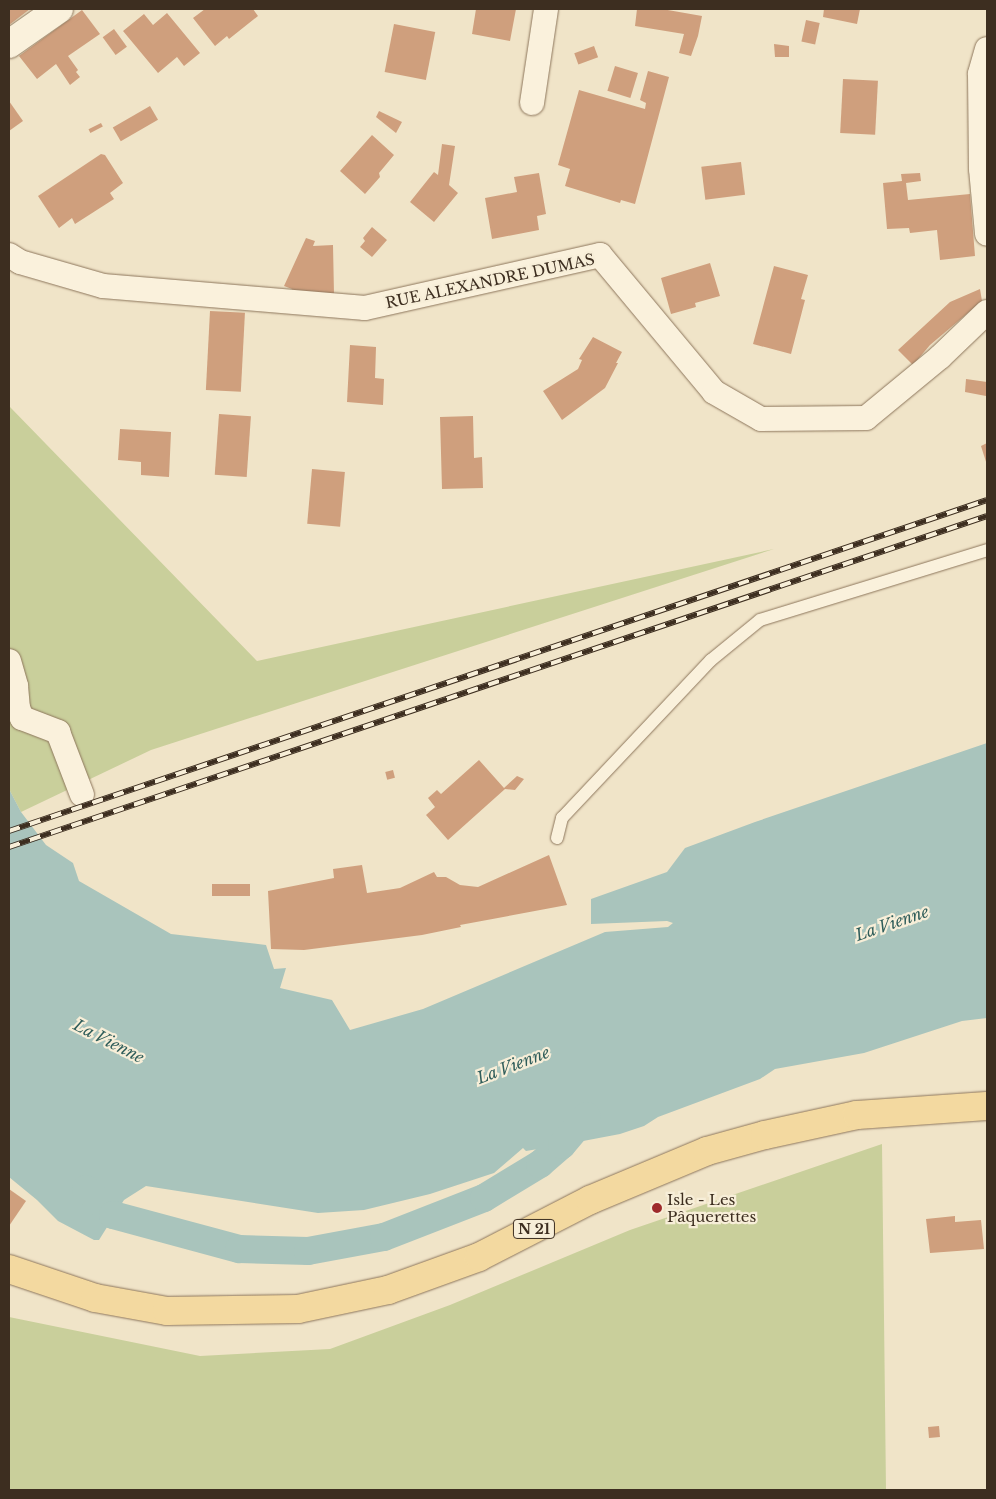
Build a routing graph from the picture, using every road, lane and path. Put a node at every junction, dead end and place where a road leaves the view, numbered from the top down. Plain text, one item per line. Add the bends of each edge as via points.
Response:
1 (60, 9) edge
2 (546, 9) edge
3 (9, 44) edge
4 (987, 49) edge
5 (532, 103) dead end
6 (987, 234) edge
7 (9, 255) edge
8 (987, 312) edge
9 (987, 550) edge
10 (9, 661) edge
11 (82, 794) dead end
12 (557, 838) dead end
13 (987, 1106) edge
14 (9, 1269) edge

1 - 3 main road
2 - 5 street
4 - 6 street via 980,74 981,169
7 - 8 street, RUE ALEXANDRE DUMAS via 20,262 104,286 365,308 600,255 714,392 762,419 866,418 940,357
9 - 12 lane via 760,620 711,660 562,818
10 - 11 street via 22,718 58,732
13 - 14 main road, N 21 via 856,1115 765,1135 707,1152 590,1200 479,1257 388,1290 298,1309 167,1311 95,1298

